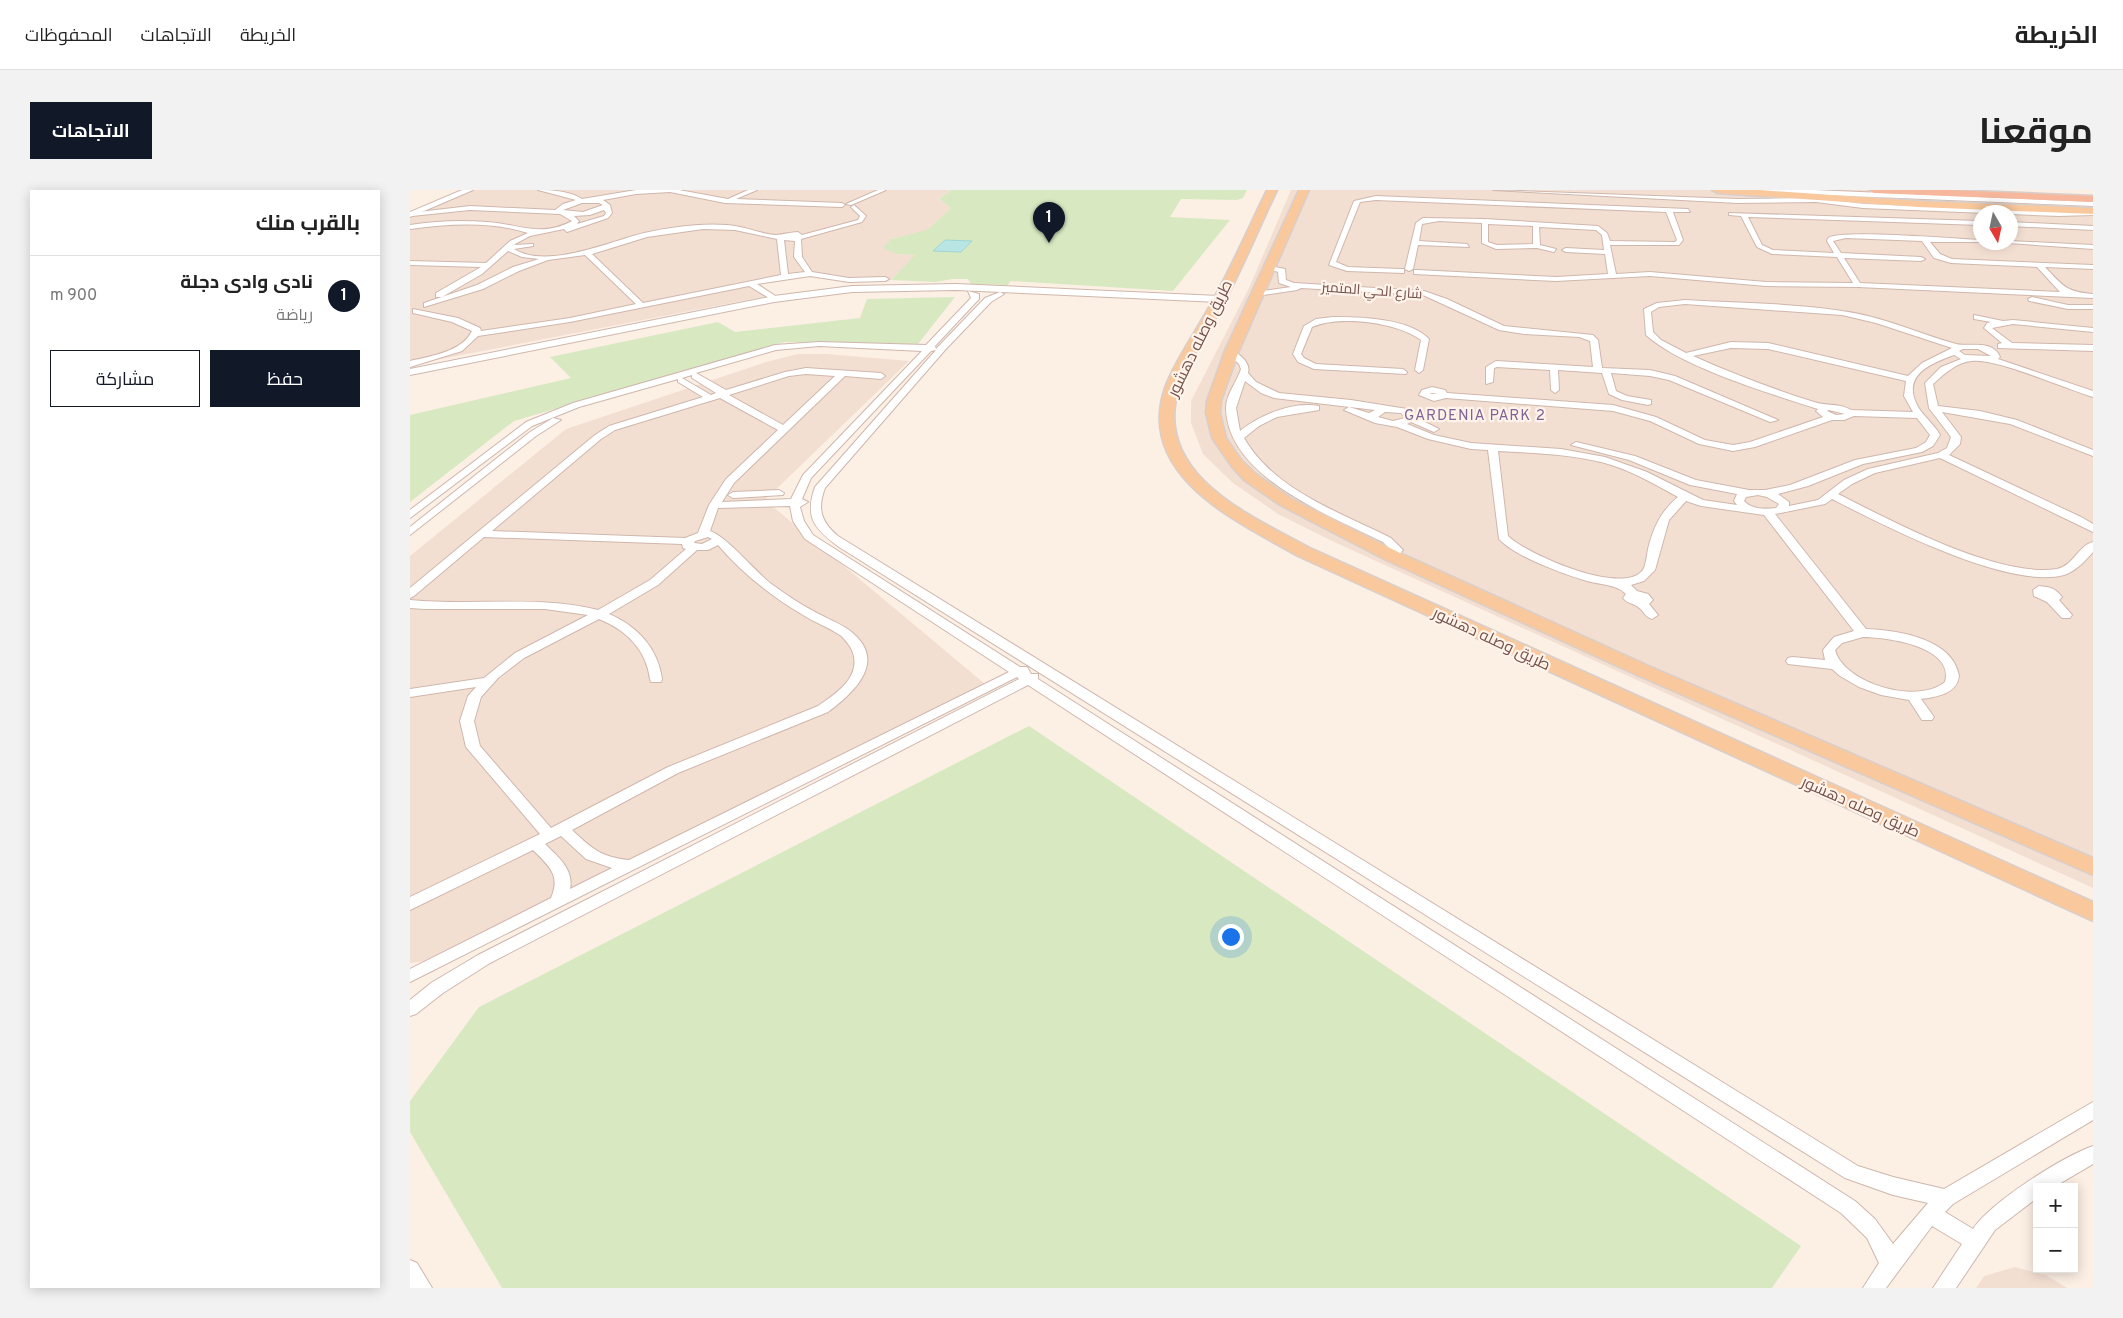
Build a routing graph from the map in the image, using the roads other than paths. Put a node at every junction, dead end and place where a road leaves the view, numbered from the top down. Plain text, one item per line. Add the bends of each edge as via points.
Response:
1 (454, 190) edge
2 (541, 190) edge
3 (662, 190) edge
4 (754, 190) edge
5 (883, 190) edge
6 (1272, 190) edge
7 (1301, 190) edge
8 (1496, 190) edge
9 (1717, 190) edge
10 (1757, 190) edge
11 (1874, 190) edge
12 (1987, 190) edge
13 (467, 191) edge
14 (691, 193) junction
15 (2093, 193) edge
16 (683, 195) junction
17 (2093, 198) edge
18 (582, 201) junction
19 (590, 201) junction
20 (725, 201) junction
21 (792, 203) junction
22 (2093, 204) edge
23 (565, 205) junction
24 (607, 205) junction
25 (845, 207) junction
26 (1669, 210) junction
27 (1688, 211) dead end
28 (563, 212) junction
29 (2093, 212) edge
30 (411, 213) edge
31 (1731, 214) dead end
32 (1744, 215) junction
33 (1485, 221) junction
34 (1973, 223) edge
35 (1536, 224) junction
36 (2018, 224) edge
37 (410, 227) edge
38 (2093, 228) edge
39 (652, 232) junction
40 (536, 233) junction
41 (795, 236) junction
42 (1973, 237) edge
43 (780, 238) junction
44 (1897, 238) junction
45 (2018, 238) edge
46 (1924, 239) junction
47 (1973, 242) edge
48 (1415, 243) junction
49 (1607, 243) junction
50 (2018, 243) edge
51 (531, 245) junction
52 (1467, 246) dead end
53 (1538, 246) junction
54 (2077, 246) junction
55 (2093, 247) edge
56 (508, 248) junction
57 (1554, 250) dead end
58 (1566, 250) dead end
59 (1608, 252) junction
60 (586, 253) junction
61 (561, 254) junction
62 (1839, 256) junction
63 (1921, 259) dead end
64 (410, 263) edge
65 (488, 265) junction
66 (2039, 265) junction
67 (2093, 267) edge
68 (1270, 268) junction
69 (1408, 272) junction
70 (810, 274) junction
71 (1612, 274) junction
72 (785, 276) junction
73 (885, 278) dead end
74 (770, 279) junction
75 (750, 283) junction
76 (1858, 285) junction
77 (1292, 286) junction
78 (1400, 292) junction
79 (2010, 292) junction
80 (971, 293) junction
81 (2061, 293) junction
82 (1000, 294) junction
83 (1259, 294) junction
84 (2076, 295) junction
85 (2093, 296) edge
86 (1109, 297) junction
87 (784, 301) junction
88 (1641, 301) dead end
89 (1217, 302) junction
90 (2093, 303) edge
91 (2060, 305) junction
92 (642, 306) junction
93 (1654, 306) junction
94 (417, 307) edge
95 (2093, 307) edge
96 (1462, 308) junction
97 (1451, 310) junction
98 (1977, 317) dead end
99 (2003, 322) junction
100 (2093, 330) edge
101 (476, 334) junction
102 (2009, 345) junction
103 (1981, 348) junction
104 (2093, 348) edge
105 (540, 350) junction
106 (1955, 350) junction
107 (1231, 353) junction
108 (931, 354) junction
109 (2093, 354) edge
110 (1687, 355) junction
111 (1592, 356) junction
112 (1993, 357) junction
113 (1968, 359) junction
114 (410, 364) edge
115 (1554, 367) junction
116 (1597, 369) junction
117 (1419, 370) joint
118 (410, 372) edge
119 (842, 374) junction
120 (1244, 374) junction
121 (695, 376) junction
122 (881, 376) dead end
123 (410, 378) edge
124 (1910, 379) junction
125 (681, 380) junction
126 (1489, 382) dead end
127 (1554, 390) dead end
128 (722, 393) junction
129 (2092, 393) edge
130 (709, 397) junction
131 (1285, 397) junction
132 (1418, 401) junction
133 (1648, 402) dead end
134 (1824, 408) junction
135 (1934, 408) junction
136 (1384, 409) junction
137 (1286, 411) junction
138 (1850, 413) junction
139 (1920, 415) junction
140 (1372, 417) junction
141 (1831, 417) junction
142 (1773, 420) dead end
143 (1399, 424) junction
144 (784, 429) junction
145 (1238, 438) junction
146 (1493, 448) junction
147 (2093, 454) edge
148 (1942, 455) junction
149 (1750, 493) junction
150 (1763, 493) junction
151 (1832, 496) junction
152 (1685, 497) junction
153 (796, 498) junction
154 (716, 500) junction
155 (814, 501) junction
156 (1755, 511) junction
157 (1773, 512) junction
158 (410, 515) edge
159 (2091, 526) edge
160 (410, 532) edge
161 (481, 534) junction
162 (703, 534) junction
163 (718, 540) junction
164 (690, 545) junction
165 (2093, 545) edge
166 (1392, 556) junction
167 (2032, 573) junction
168 (1622, 583) junction
169 (410, 594) edge
170 (410, 604) edge
171 (600, 614) junction
172 (1652, 615) dead end
173 (2066, 615) dead end
174 (1862, 633) junction
175 (1563, 634) junction
176 (1531, 655) junction
177 (1792, 661) dead end
178 (1834, 665) junction
179 (1040, 667) junction
180 (1644, 671) junction
181 (1022, 676) junction
182 (656, 679) dead end
183 (487, 681) junction
184 (410, 693) edge
185 (1613, 693) junction
186 (1913, 696) junction
187 (1927, 717) dead end
188 (557, 832) junction
189 (535, 844) junction
190 (630, 865) junction
191 (2093, 867) edge
192 (558, 902) junction
193 (410, 904) edge
194 (2093, 912) edge
195 (410, 976) edge
196 (410, 1009) edge
197 (2093, 1110) edge
198 (2093, 1154) edge
199 (1946, 1198) junction
200 (1930, 1214) junction
201 (1976, 1242) junction
202 (1890, 1264) junction
203 (410, 1270) edge
204 (421, 1288) edge
205 (1874, 1288) edge
206 (1944, 1288) edge

1 - 30 street
2 - 18 street
3 - 14 street
3 - 19 street
4 - 20 street
5 - 25 street
6 - 89 main road, طريق وصله دهشور
7 - 68 main road, طريق وصله دهشور
8 - 29 street via 1738,201 1816,200 1868,206 2059,214
9 - 29 main road
10 - 22 street
11 - 17 highway
12 - 15 highway
13 - 23 street via 464,197 467,200 480,203
13 - 30 street
14 - 16 street
14 - 20 street
16 - 21 street via 721,204
16 - 24 street via 644,194
18 - 19 street
18 - 23 street
19 - 24 street
20 - 21 street
21 - 25 street
23 - 28 street via 559,208
24 - 28 street via 586,213
24 - 51 street via 609,213 600,220 542,236 533,240
25 - 41 street via 854,214 854,218
25 - 41 street via 863,216 860,221
26 - 27 street
26 - 49 street via 1680,240 1677,244
26 - 69 street via 1376,198 1357,201 1332,263 1347,269
28 - 30 street via 470,208
28 - 40 street via 575,223
31 - 32 street
32 - 34 street
32 - 62 street via 1762,248 1779,253
33 - 35 street
33 - 48 street via 1423,220 1418,224
33 - 53 street via 1486,244
35 - 49 street via 1598,228 1604,232
35 - 53 street
36 - 38 street
37 - 40 street via 461,223 514,227
39 - 41 street via 681,226 723,224 751,226
39 - 43 street via 730,226
39 - 60 street
39 - 61 street
40 - 56 street via 518,239
41 - 43 street
41 - 70 street via 798,257
42 - 44 street via 1918,234
43 - 72 street
44 - 46 street
44 - 62 street via 1831,238
45 - 54 street via 2052,240
46 - 47 street
46 - 66 street via 1937,256 1944,259
48 - 52 street
48 - 69 street
49 - 59 street
50 - 54 street
51 - 56 street
51 - 61 street
53 - 57 street
54 - 55 street
56 - 61 street via 528,256
56 - 65 street
58 - 59 street
59 - 71 street
60 - 61 street
60 - 92 street
61 - 94 street via 516,269 480,288
62 - 63 street
62 - 76 street
64 - 65 street
65 - 94 street
66 - 67 street
66 - 81 street
68 - 77 street via 1282,272 1282,281
68 - 83 main road, طريق وصله دهشور
69 - 71 street via 1556,279
69 - 78 street
70 - 72 street
70 - 73 street via 849,280
71 - 76 street via 1671,275 1766,284
72 - 74 street
74 - 75 street
74 - 87 street via 770,289
75 - 87 street
75 - 92 street
76 - 79 street
77 - 78 street, شارع الحي المتميز
77 - 83 street, شارع الحي المتميز
78 - 96 street, شارع الحي المتميز via 1435,295
78 - 97 street, شارع الحي المتميز via 1429,299
79 - 81 street
79 - 91 street
80 - 82 street
80 - 87 street via 881,292
80 - 108 street via 975,299
81 - 84 street
81 - 91 street via 2054,299
82 - 86 street
82 - 108 street via 988,300
83 - 107 main road, طريق وصله دهشور
84 - 85 street
84 - 90 street
86 - 87 street via 903,286 846,289
86 - 89 street
87 - 105 street
88 - 93 street
89 - 176 main road, طريق وصله دهشور via 1168,399 1168,430 1176,452 1192,478 1229,509 1304,552
91 - 95 street
92 - 101 street
93 - 106 street via 1685,302 1842,313 1878,321
93 - 110 street via 1646,314 1651,336
94 - 101 street via 468,324 477,330
96 - 97 street
96 - 111 street, شارع الحي المتميز via 1492,325 1511,330 1590,337 1594,340
97 - 111 street, شارع الحي المتميز via 1479,327 1498,333 1584,341
98 - 99 street
99 - 100 street
99 - 102 street via 1988,328
101 - 114 street via 472,341 460,348
102 - 103 street
102 - 104 street
103 - 106 street
103 - 112 street
105 - 118 street
105 - 123 street
106 - 113 street
106 - 124 street via 1926,364
107 - 120 street via 1243,363
107 - 166 main road, طريق وصله دهشور via 1213,413 1215,427 1227,451 1250,477 1286,502
108 - 121 street via 798,350 770,354
108 - 153 street via 807,477
108 - 155 street via 820,487
108 - 158 street via 819,344 775,348 558,410 517,432
109 - 112 street via 2040,352
110 - 124 street via 1731,345 1768,346
110 - 134 street via 1733,376
111 - 116 street, شارع الحي المتميز
112 - 113 street
112 - 129 street
113 - 135 street via 1944,369 1929,383
115 - 116 street
115 - 126 street via 1493,364
115 - 127 street
116 - 133 street, شارع الحي المتميز via 1612,392
116 - 142 street via 1672,378
117 - 117 street via 1424,374 1416,377 1403,372 1314,366 1301,360 1297,354 1307,328 1314,323 1336,320 1378,322 1399,325 1422,335 1426,344
119 - 122 street
119 - 128 street via 794,372
119 - 144 street
120 - 131 street via 1255,385
120 - 145 street via 1234,391 1231,409
121 - 125 street
121 - 128 street
124 - 139 street via 1909,396
125 - 130 street
125 - 160 street via 583,409 543,427
128 - 130 street
128 - 144 street
130 - 161 street via 607,430
131 - 136 street
131 - 137 street
132 - 136 street
132 - 141 street via 1443,394 1613,408 1723,447 1752,445
132 - 143 street
132 - 149 street via 1438,430 1475,438 1596,448 1632,458 1694,483
134 - 138 street via 1838,408
134 - 141 street via 1821,411
135 - 147 street via 2005,419
135 - 148 street via 1956,437 1955,444
136 - 140 street via 1374,412
137 - 140 street via 1338,408
137 - 145 street via 1258,422
138 - 139 street
138 - 141 street via 1844,418
139 - 150 street via 1935,435 1928,446 1905,454 1857,462 1795,489
140 - 143 street via 1384,423
143 - 146 street via 1431,437
144 - 154 street via 737,474
145 - 166 street via 1253,459 1277,481 1310,502 1388,540 1397,550
146 - 152 street via 1561,452 1605,460 1643,474
146 - 168 street via 1501,532 1507,542 1520,551 1592,580
148 - 151 street via 1872,471 1848,482
148 - 159 street
149 - 150 street
149 - 156 street via 1741,495 1738,501
150 - 157 street via 1783,501 1785,507
151 - 157 street via 1809,506
151 - 167 street via 1936,543 1999,566
152 - 156 street via 1719,507
152 - 168 street via 1670,509 1661,522 1649,570 1644,576
153 - 154 street
153 - 155 street
153 - 181 street via 794,514 799,526 818,545
154 - 162 street
155 - 179 street via 817,521 843,545
156 - 157 street
157 - 174 street
161 - 164 street
161 - 169 street
162 - 163 street
162 - 164 street
163 - 164 street via 709,546
163 - 188 street via 738,563 774,593 845,633 855,642 862,655 859,675 841,697 822,709 673,770
164 - 171 street via 652,584
165 - 167 street via 2070,568 2048,574
166 - 175 main road, طريق وصله دهشور
167 - 173 street
168 - 172 street
170 - 171 street via 451,607 545,605
171 - 182 street via 623,626 641,641 652,659
171 - 183 street via 526,651
174 - 178 street via 1850,634 1834,643 1830,650
174 - 186 street via 1895,635 1912,640 1945,659 1953,675 1946,688
175 - 176 main road via 1566,643 1560,651
175 - 180 main road, طريق وصله دهشور
176 - 185 main road, طريق وصله دهشور
177 - 178 street
178 - 186 street via 1868,688
179 - 181 street
179 - 199 street via 1852,1172 1886,1184
180 - 185 main road via 1618,677 1612,684
180 - 191 main road, طريق وصله دهشور
181 - 190 street
181 - 196 street via 484,959
181 - 202 street via 1848,1207 1875,1232
183 - 184 street
183 - 188 street via 469,710 466,720 468,739
185 - 194 main road, طريق وصله دهشور
186 - 187 street
188 - 189 street
188 - 190 street via 590,857 602,862
189 - 192 street via 563,872 565,884
189 - 193 street
190 - 192 street
192 - 195 street
197 - 199 street
198 - 201 street via 2036,1187 1988,1224
199 - 200 street
200 - 201 street
200 - 202 street
201 - 206 street
202 - 205 street
203 - 204 street

